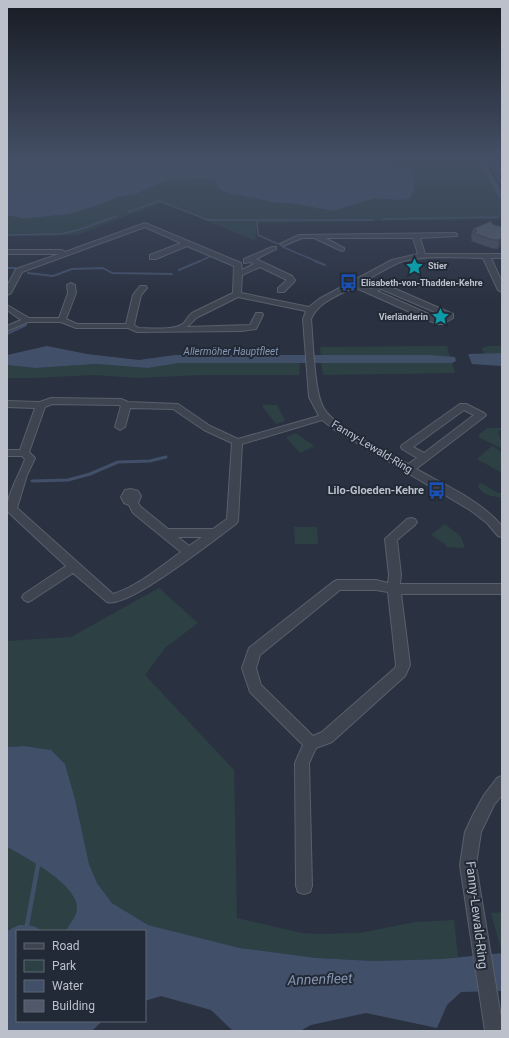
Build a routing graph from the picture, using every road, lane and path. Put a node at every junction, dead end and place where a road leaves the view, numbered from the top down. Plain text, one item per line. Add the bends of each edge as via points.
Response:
1 (136, 221) dead end
2 (145, 225) junction
3 (455, 235) dead end
4 (315, 236) junction
5 (336, 236) junction
6 (416, 236) junction
7 (324, 242) junction
8 (188, 243) junction
9 (283, 244) dead end
10 (274, 248) dead end
11 (342, 249) dead end
12 (7, 252) edge
13 (71, 252) junction
14 (422, 256) junction
15 (486, 256) junction
16 (502, 256) edge
17 (153, 257) dead end
18 (250, 259) junction
19 (260, 264) junction
20 (238, 265) junction
21 (238, 274) junction
22 (354, 284) junction
23 (71, 285) dead end
24 (143, 288) dead end
25 (8, 289) edge
26 (281, 290) dead end
27 (502, 290) edge
28 (371, 292) junction
29 (237, 294) junction
30 (7, 307) edge
31 (312, 310) junction
32 (259, 315) dead end
33 (27, 320) junction
34 (62, 320) junction
35 (130, 326) junction
36 (7, 329) edge
37 (174, 330) junction
38 (7, 404) edge
39 (41, 405) junction
40 (126, 405) junction
41 (324, 417) junction
42 (120, 427) dead end
43 (236, 442) junction
44 (24, 453) junction
45 (7, 454) edge
46 (424, 458) junction
47 (409, 470) junction
48 (132, 501) dead end
49 (10, 514) edge
50 (410, 522) dead end
51 (166, 533) junction
52 (216, 533) junction
53 (502, 533) edge
54 (189, 552) junction
55 (74, 567) junction
56 (502, 588) edge
57 (394, 589) junction
58 (28, 597) dead end
59 (311, 743) junction
60 (502, 783) edge
61 (304, 886) dead end
62 (494, 1031) edge

1 - 2 street
2 - 8 street
2 - 13 street
3 - 6 street
4 - 5 street
4 - 7 street
4 - 9 street via 300,236
5 - 6 street
5 - 7 street
6 - 14 street
7 - 11 street
8 - 17 street
8 - 20 street
10 - 18 street
12 - 13 street
13 - 25 street via 19,271
14 - 15 street
14 - 22 street via 395,262
15 - 16 street
15 - 27 street
18 - 19 street
18 - 20 street
19 - 21 street
19 - 26 street via 291,280
20 - 21 street
21 - 29 street
22 - 28 street
22 - 31 street via 322,301
23 - 34 street via 72,293
24 - 35 street via 137,295
28 - 28 street via 440,322 450,316 381,286
29 - 31 street
29 - 37 street via 195,315 186,324
30 - 33 street
31 - 41 street, Fanny-Lewald-Ring via 307,319 314,397
32 - 37 street via 253,327
33 - 34 street
33 - 36 street
34 - 35 street via 76,326
35 - 37 street via 137,330
38 - 39 street
39 - 40 street via 51,401 121,402
39 - 44 street
40 - 42 street
40 - 43 street via 175,406 207,428
41 - 43 street
41 - 47 street, Fanny-Lewald-Ring
43 - 52 street via 232,521
44 - 45 street
44 - 49 street via 30,458
46 - 46 street via 443,444 481,415 463,406 406,447
46 - 47 street
47 - 53 street, Fanny-Lewald-Ring via 474,507 491,520
48 - 51 street via 137,510
49 - 55 street
50 - 57 street via 390,539 395,575
51 - 52 street
51 - 54 street
52 - 54 street
54 - 55 street via 147,582 111,599
55 - 58 street
56 - 57 street
57 - 59 street via 403,665 400,672 327,737
57 - 59 street via 376,585 337,585 254,652 249,668 255,688
59 - 61 street via 302,763
60 - 62 street, Fanny-Lewald-Ring via 478,820 473,832 468,864

